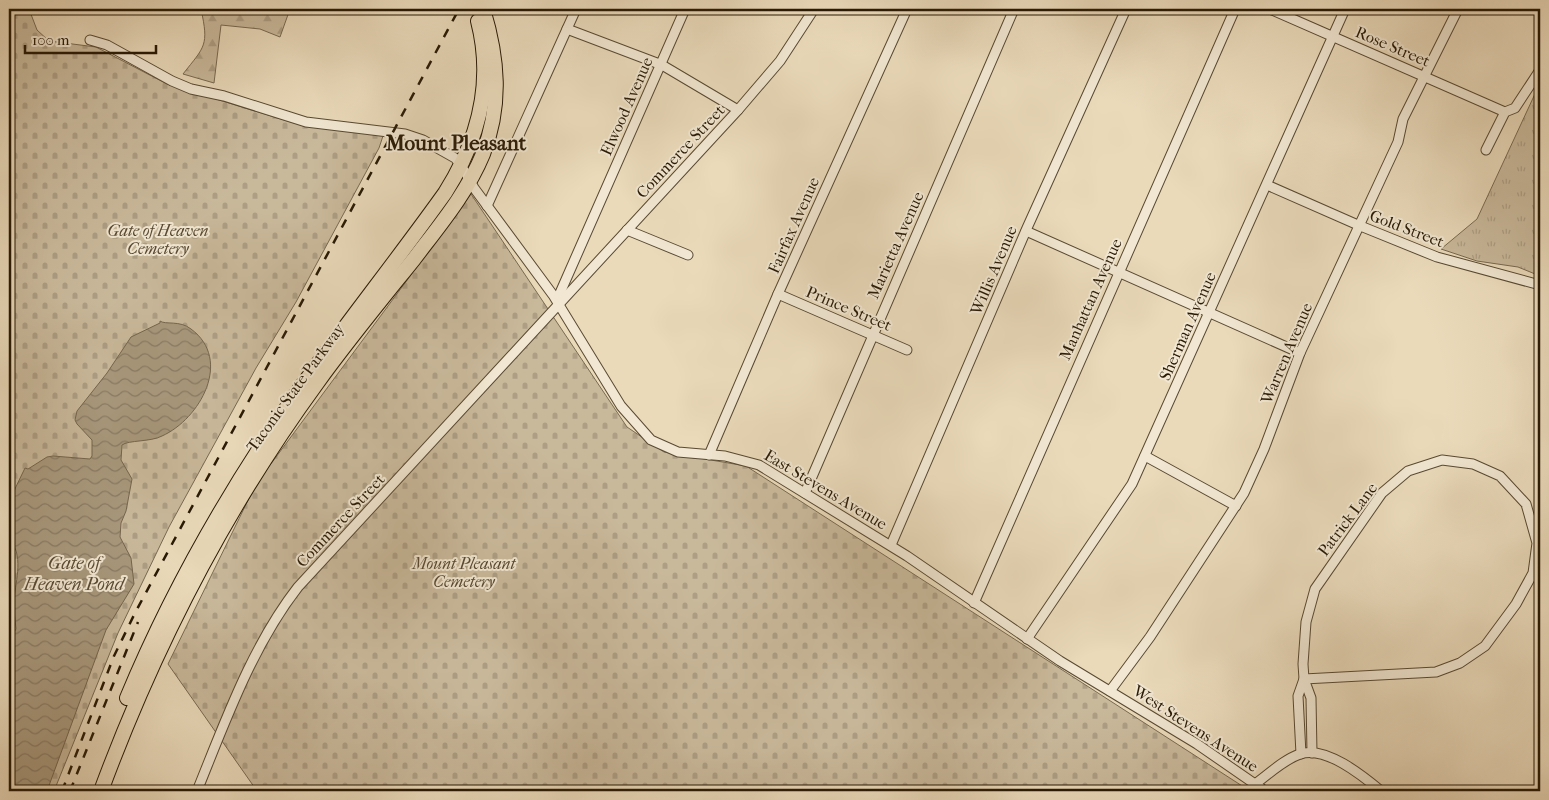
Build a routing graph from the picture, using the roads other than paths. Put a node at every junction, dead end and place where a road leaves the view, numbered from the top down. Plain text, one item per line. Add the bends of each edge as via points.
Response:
1 (576, 9) edge
2 (685, 9) edge
3 (814, 9) edge
4 (907, 9) edge
5 (1014, 9) edge
6 (1126, 9) edge
7 (1235, 9) edge
8 (1270, 9) edge
9 (1345, 9) edge
10 (1458, 9) edge
11 (478, 12) edge
12 (567, 29) junction
13 (1332, 37) junction
14 (90, 40) dead end
15 (662, 65) junction
16 (1540, 70) edge
17 (1425, 76) junction
18 (738, 110) junction
19 (1505, 112) junction
20 (1486, 150) dead end
21 (461, 165) junction
22 (470, 180) junction
23 (1267, 185) junction
24 (487, 206) junction
25 (1358, 225) junction
26 (627, 230) junction
27 (1026, 231) junction
28 (688, 255) dead end
29 (1118, 271) junction
30 (1540, 285) edge
31 (778, 294) junction
32 (560, 306) junction
33 (1210, 312) junction
34 (872, 334) junction
35 (907, 350) dead end
36 (1300, 353) junction
37 (709, 455) junction
38 (1145, 456) junction
39 (804, 493) junction
40 (1236, 506) junction
41 (890, 545) junction
42 (974, 603) junction
43 (1027, 639) junction
44 (1304, 679) junction
45 (1110, 691) junction
46 (1312, 753) junction
47 (1301, 754) junction
48 (1255, 784) junction
49 (91, 791) edge
50 (101, 791) edge
51 (197, 791) edge
52 (1265, 791) edge
53 (1381, 791) edge

1 - 12 street
2 - 15 street, Elwood Avenue
3 - 18 street, Commerce Street via 780,61
4 - 31 street, Fairfax Avenue
5 - 34 street, Marietta Avenue
6 - 27 street, Willis Avenue
7 - 29 street, Manhattan Avenue
8 - 13 street, Rose Street
9 - 13 street, Sherman Avenue
10 - 17 street, Warren Avenue
11 - 21 highway, Taconic State Parkway via 484,50 484,91 476,130
11 - 22 highway, Taconic State Parkway via 495,54 496,102 488,141
12 - 15 street
12 - 24 street
13 - 17 street, Rose Street
13 - 23 street, Sherman Avenue
14 - 21 street via 107,45 192,89 306,122 376,129 418,138 455,158
15 - 18 street
15 - 32 street, Elwood Avenue via 560,293
16 - 19 street via 1515,108
17 - 19 street, Rose Street
17 - 25 street, Warren Avenue
18 - 26 street, Commerce Street
19 - 20 street
21 - 22 street, East Stevens Avenue
21 - 49 highway, Taconic State Parkway via 435,207 292,400 223,507 158,628
22 - 24 street, East Stevens Avenue
22 - 50 highway, Taconic State Parkway via 436,230 304,401 230,515 156,656
23 - 25 street, Gold Street
23 - 33 street, Sherman Avenue
24 - 32 street, East Stevens Avenue
25 - 30 street, Gold Street via 1438,257
25 - 36 street, Warren Avenue
26 - 28 street
26 - 32 street, Commerce Street
27 - 29 street
27 - 41 street, Willis Avenue
29 - 33 street
29 - 42 street, Manhattan Avenue
31 - 34 street, Prince Street
31 - 37 street, Fairfax Avenue
32 - 37 street, East Stevens Avenue via 600,374 636,425 651,440 678,452
32 - 51 street, Commerce Street via 332,548 286,602 259,648
33 - 36 street
33 - 38 street, Sherman Avenue
34 - 35 street, Prince Street
34 - 39 street, Marietta Avenue
36 - 40 street, Warren Avenue via 1255,471
37 - 39 street, East Stevens Avenue via 759,465
38 - 40 street
38 - 43 street, Sherman Avenue via 1132,484
39 - 41 street, East Stevens Avenue
40 - 45 street, Warren Avenue via 1150,637
41 - 42 street, East Stevens Avenue
42 - 43 street, East Stevens Avenue
43 - 45 street, East Stevens Avenue
44 - 44 street, Patrick Lane via 1306,622 1315,589 1382,493 1408,471 1442,460 1473,464 1500,476 1526,504 1537,543 1534,572 1516,604 1485,646 1460,663 1436,672
44 - 46 street, Patrick Lane via 1311,698
44 - 47 street, Patrick Lane via 1298,696
45 - 48 street, West Stevens Avenue
46 - 47 street
46 - 53 street via 1337,760
47 - 48 street
48 - 52 street, West Stevens Avenue

